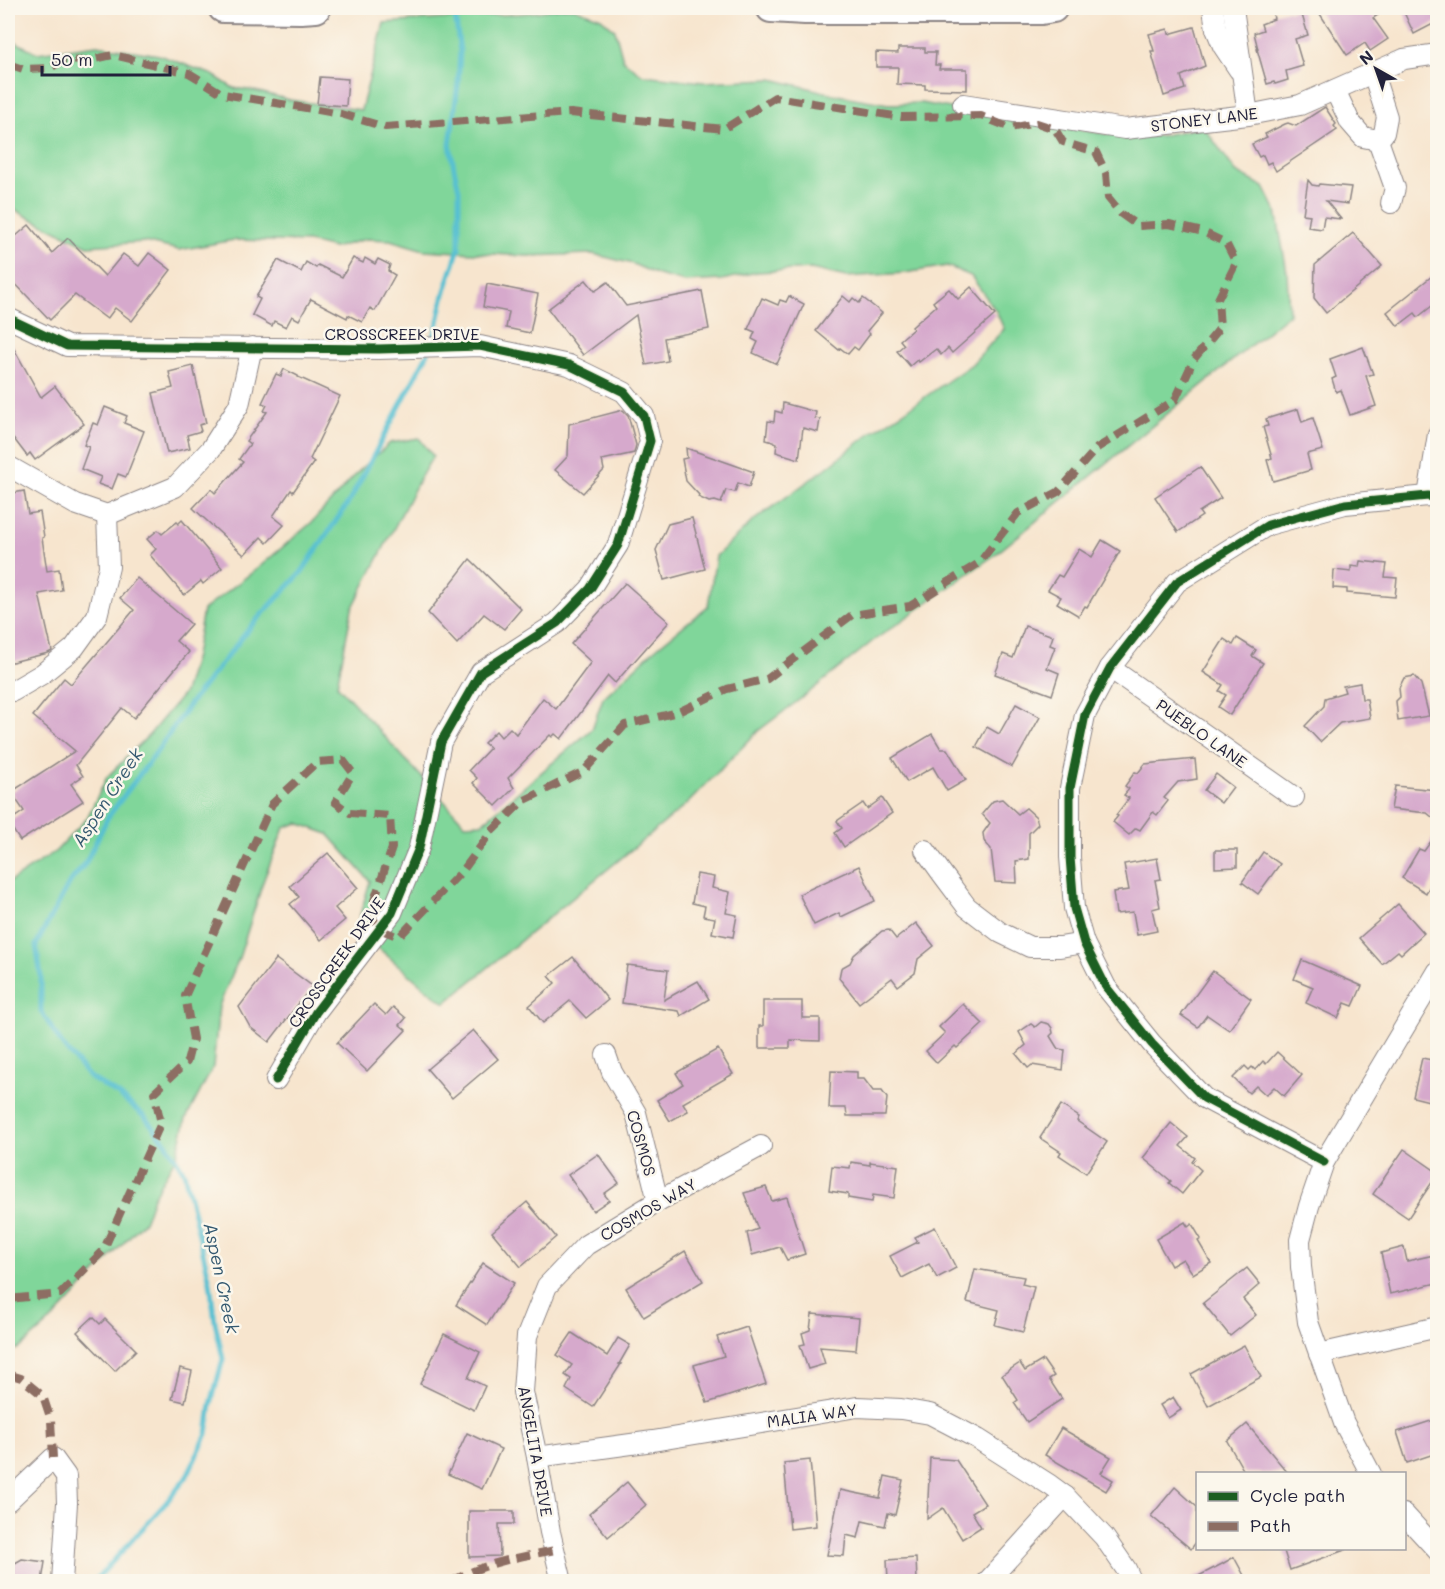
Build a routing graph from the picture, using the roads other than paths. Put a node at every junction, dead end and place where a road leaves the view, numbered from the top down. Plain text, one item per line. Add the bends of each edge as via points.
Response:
1 (223, 8) edge
2 (316, 8) edge
3 (771, 8) edge
4 (1053, 8) edge
5 (1213, 8) edge
6 (1233, 8) edge
7 (1437, 54) edge
8 (1373, 73) junction
9 (1242, 75) junction
10 (1335, 90) junction
11 (963, 104) dead end
12 (1248, 115) junction
13 (1378, 140) junction
14 (1391, 203) dead end
15 (8, 318) edge
16 (252, 347) junction
17 (1437, 434) edge
18 (8, 466) edge
19 (1433, 497) edge
20 (107, 516) junction
21 (1110, 668) junction
22 (8, 691) edge
23 (1294, 797) dead end
24 (925, 850) dead end
25 (1084, 943) junction
26 (1437, 975) edge
27 (606, 1055) dead end
28 (276, 1080) dead end
29 (761, 1146) dead end
30 (1324, 1162) junction
31 (657, 1201) junction
32 (546, 1286) joint
33 (1437, 1327) edge
34 (1319, 1354) junction
35 (537, 1457) junction
36 (1370, 1472) edge
37 (1065, 1497) junction
38 (8, 1501) edge
39 (1406, 1516) edge
40 (1437, 1551) edge
41 (62, 1581) edge
42 (562, 1581) edge
43 (987, 1581) edge
44 (1132, 1581) edge

1 - 2 street
3 - 4 street
5 - 9 street via 1223,46
6 - 9 street
7 - 8 street, STONEY LANE via 1404,60
8 - 10 street, STONEY LANE
8 - 13 street via 1387,117 1384,133
9 - 12 street
10 - 12 street, STONEY LANE via 1300,105
10 - 13 street via 1350,122 1363,137
11 - 12 street, STONEY LANE via 1125,129
13 - 14 street via 1395,188
15 - 16 street, CROSSCREEK DRIVE via 66,346
16 - 20 street via 239,405 211,449 176,488
16 - 28 street, CROSSCREEK DRIVE via 379,349 480,345 569,365 624,392 644,416 650,441 618,545 590,589 557,623 481,672 441,742 419,848 392,913 316,1012
17 - 19 street
18 - 20 street via 75,504
19 - 21 street via 1344,504 1268,525 1177,582
20 - 22 street via 110,567 97,616 74,648 42,674
21 - 23 street, PUEBLO LANE
21 - 25 street via 1085,715 1070,788 1074,908
24 - 25 street via 967,907 1001,933 1030,947
25 - 30 street via 1106,987 1152,1044 1204,1098
26 - 30 street
27 - 31 street, COSMOS via 636,1113
29 - 31 street, COSMOS WAY
30 - 34 street via 1300,1240 1308,1322
31 - 32 street, COSMOS WAY via 586,1245
32 - 35 street, ANGELITA DRIVE via 527,1336 523,1392
33 - 34 street
34 - 36 street via 1344,1423
35 - 37 street, MALIA WAY via 857,1407 901,1408 930,1414 978,1439
35 - 42 street, ANGELITA DRIVE
37 - 43 street
37 - 44 street, MALIA WAY via 1104,1537
38 - 41 street via 53,1458 66,1476
39 - 40 street

